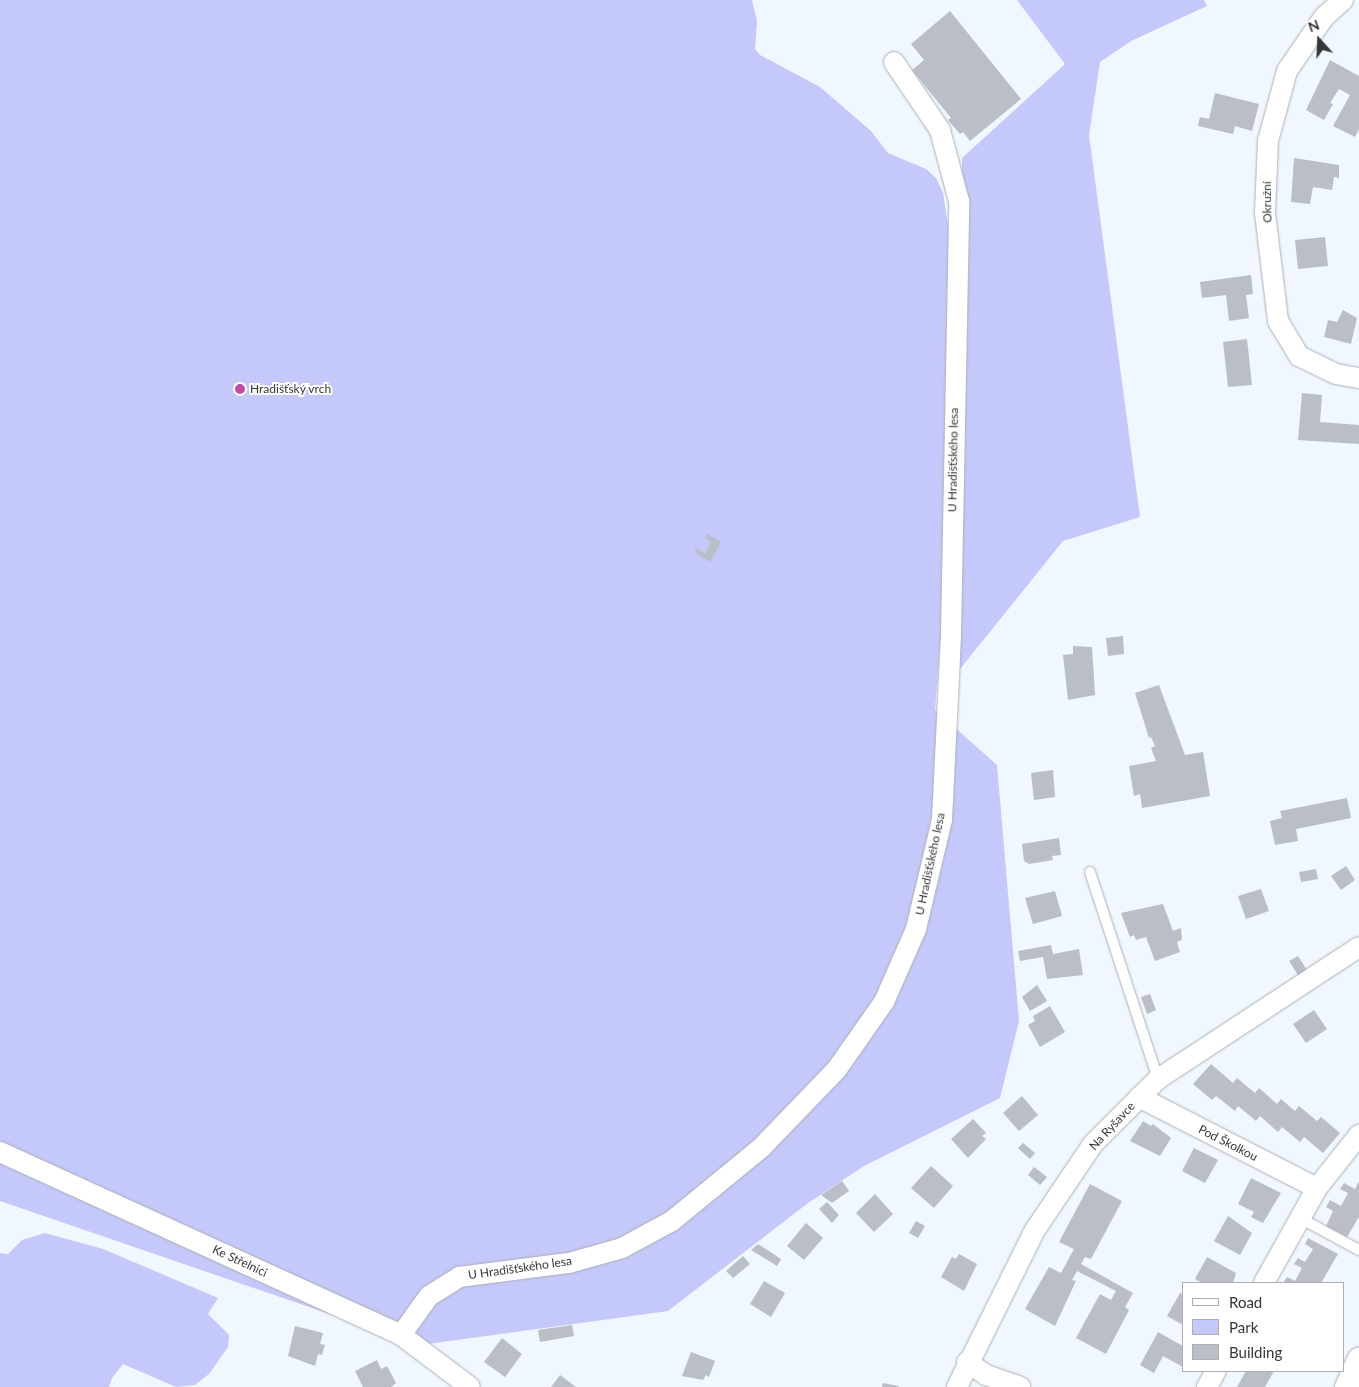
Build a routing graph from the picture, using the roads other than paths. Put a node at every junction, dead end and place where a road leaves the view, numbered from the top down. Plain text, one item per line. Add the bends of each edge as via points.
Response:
1 (1343, 0) edge
2 (894, 62) dead end
3 (1359, 378) edge
4 (1090, 872) dead end
5 (1359, 947) edge
6 (1158, 1079) junction
7 (1139, 1097) junction
8 (1359, 1135) edge
9 (0, 1152) edge
10 (1317, 1188) junction
11 (1300, 1218) junction
12 (1359, 1250) edge
13 (1265, 1282) edge
14 (401, 1335) junction
15 (1359, 1360) edge
16 (967, 1362) junction
17 (1215, 1372) edge
18 (470, 1387) edge
19 (956, 1387) edge
20 (1020, 1387) edge
21 (1207, 1387) edge
22 (1347, 1387) edge

1 - 3 street, Okružní via 1324,17 1287,71 1268,141 1265,213 1278,321 1299,356 1336,374
2 - 14 street, U Hradišťského lesa via 940,130 960,201 952,634 942,820 916,929 884,1002 837,1068 761,1148 672,1221 622,1248 569,1263 459,1277 429,1296
4 - 6 lane
5 - 6 street, Na Ryšavce
6 - 7 street, Na Ryšavce
7 - 10 street, Pod Školkou
7 - 16 street, Na Ryšavce via 1093,1144 1035,1230
8 - 10 street
9 - 14 street, Ke Střelnici
10 - 11 street
11 - 12 lane
11 - 13 street
14 - 18 street, Ke Střelnici
15 - 22 street
16 - 19 street, Na Ryšavce
16 - 20 street via 986,1375
17 - 21 street

